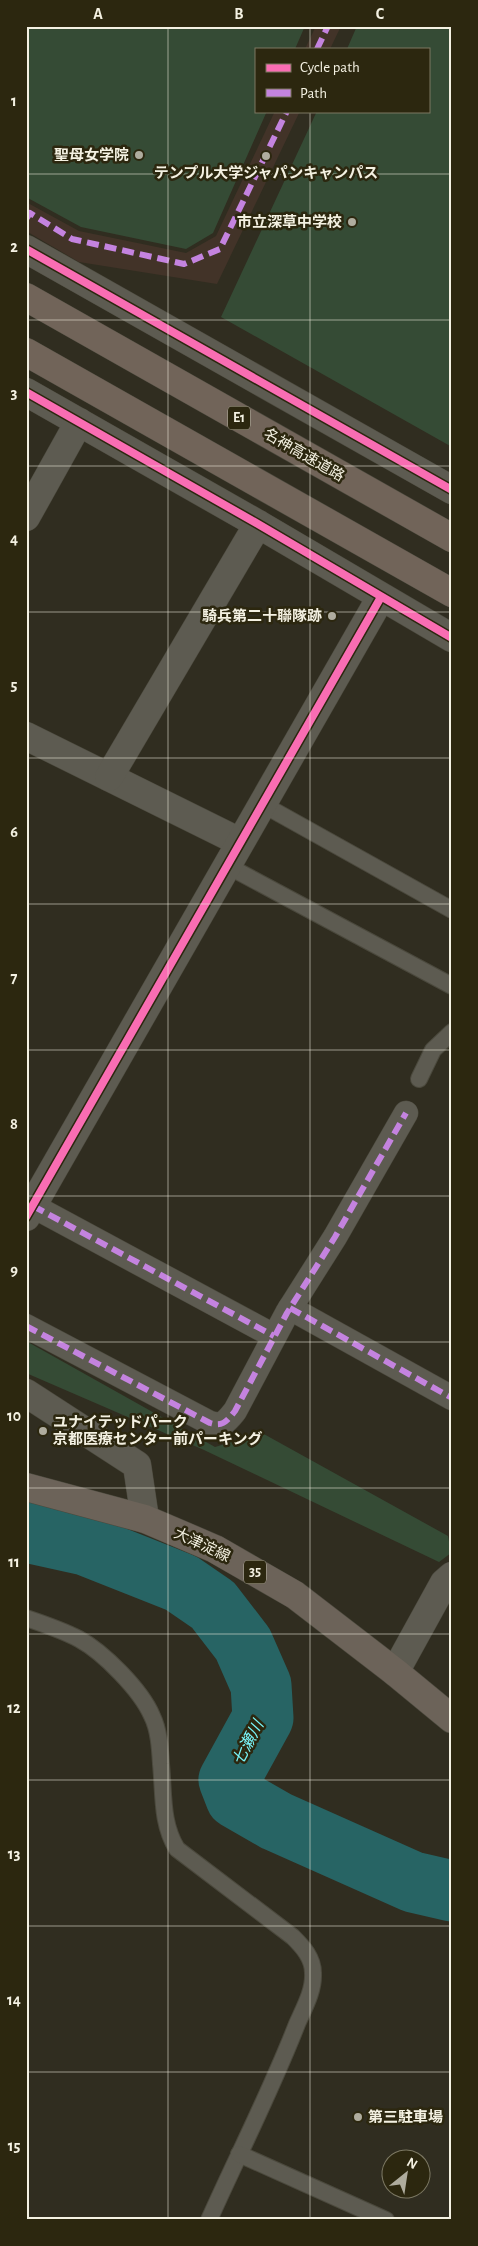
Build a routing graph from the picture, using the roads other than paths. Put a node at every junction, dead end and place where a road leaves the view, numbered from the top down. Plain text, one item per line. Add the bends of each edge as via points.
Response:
1 (26, 249) edge
2 (26, 297) edge
3 (26, 352) edge
4 (26, 392) edge
5 (79, 422) junction
6 (452, 490) edge
7 (26, 517) edge
8 (258, 524) junction
9 (452, 538) edge
10 (452, 593) edge
11 (382, 597) junction
12 (452, 638) edge
13 (26, 736) edge
14 (110, 777) junction
15 (262, 804) junction
16 (240, 842) junction
17 (226, 865) junction
18 (452, 910) edge
19 (452, 986) edge
20 (452, 1032) edge
21 (420, 1079) dead end
22 (406, 1113) dead end
23 (30, 1212) edge
24 (290, 1308) junction
25 (26, 1326) edge
26 (274, 1336) junction
27 (26, 1393) edge
28 (452, 1398) edge
29 (26, 1487) edge
30 (145, 1519) junction
31 (452, 1576) edge
32 (26, 1618) edge
33 (395, 1672) junction
34 (452, 1719) edge
35 (238, 2154) junction
36 (208, 2220) edge
37 (386, 2220) edge

1 - 6 street
2 - 9 highway, 名神高速道路 / E1
3 - 10 highway
4 - 5 street
5 - 7 street
5 - 8 street
8 - 11 street
8 - 14 street
11 - 12 street
11 - 15 street
13 - 14 street
14 - 16 street
15 - 16 street
15 - 18 lane
16 - 17 street
17 - 19 lane
17 - 23 street
20 - 21 lane via 433,1050
22 - 24 street
23 - 26 street
24 - 26 street
24 - 28 street
25 - 26 street via 217,1426 226,1423 235,1411
27 - 30 street via 137,1465
29 - 30 main road, 大津淀線 / 35
30 - 33 main road, 大津淀線 / 35 via 215,1549 295,1595
31 - 33 street via 444,1583
32 - 35 lane via 88,1644 132,1686 156,1728 169,1837 177,1849 258,1908 297,1941 308,1955 313,1972 307,2000
33 - 34 main road, 大津淀線 / 35
35 - 36 lane
35 - 37 lane

